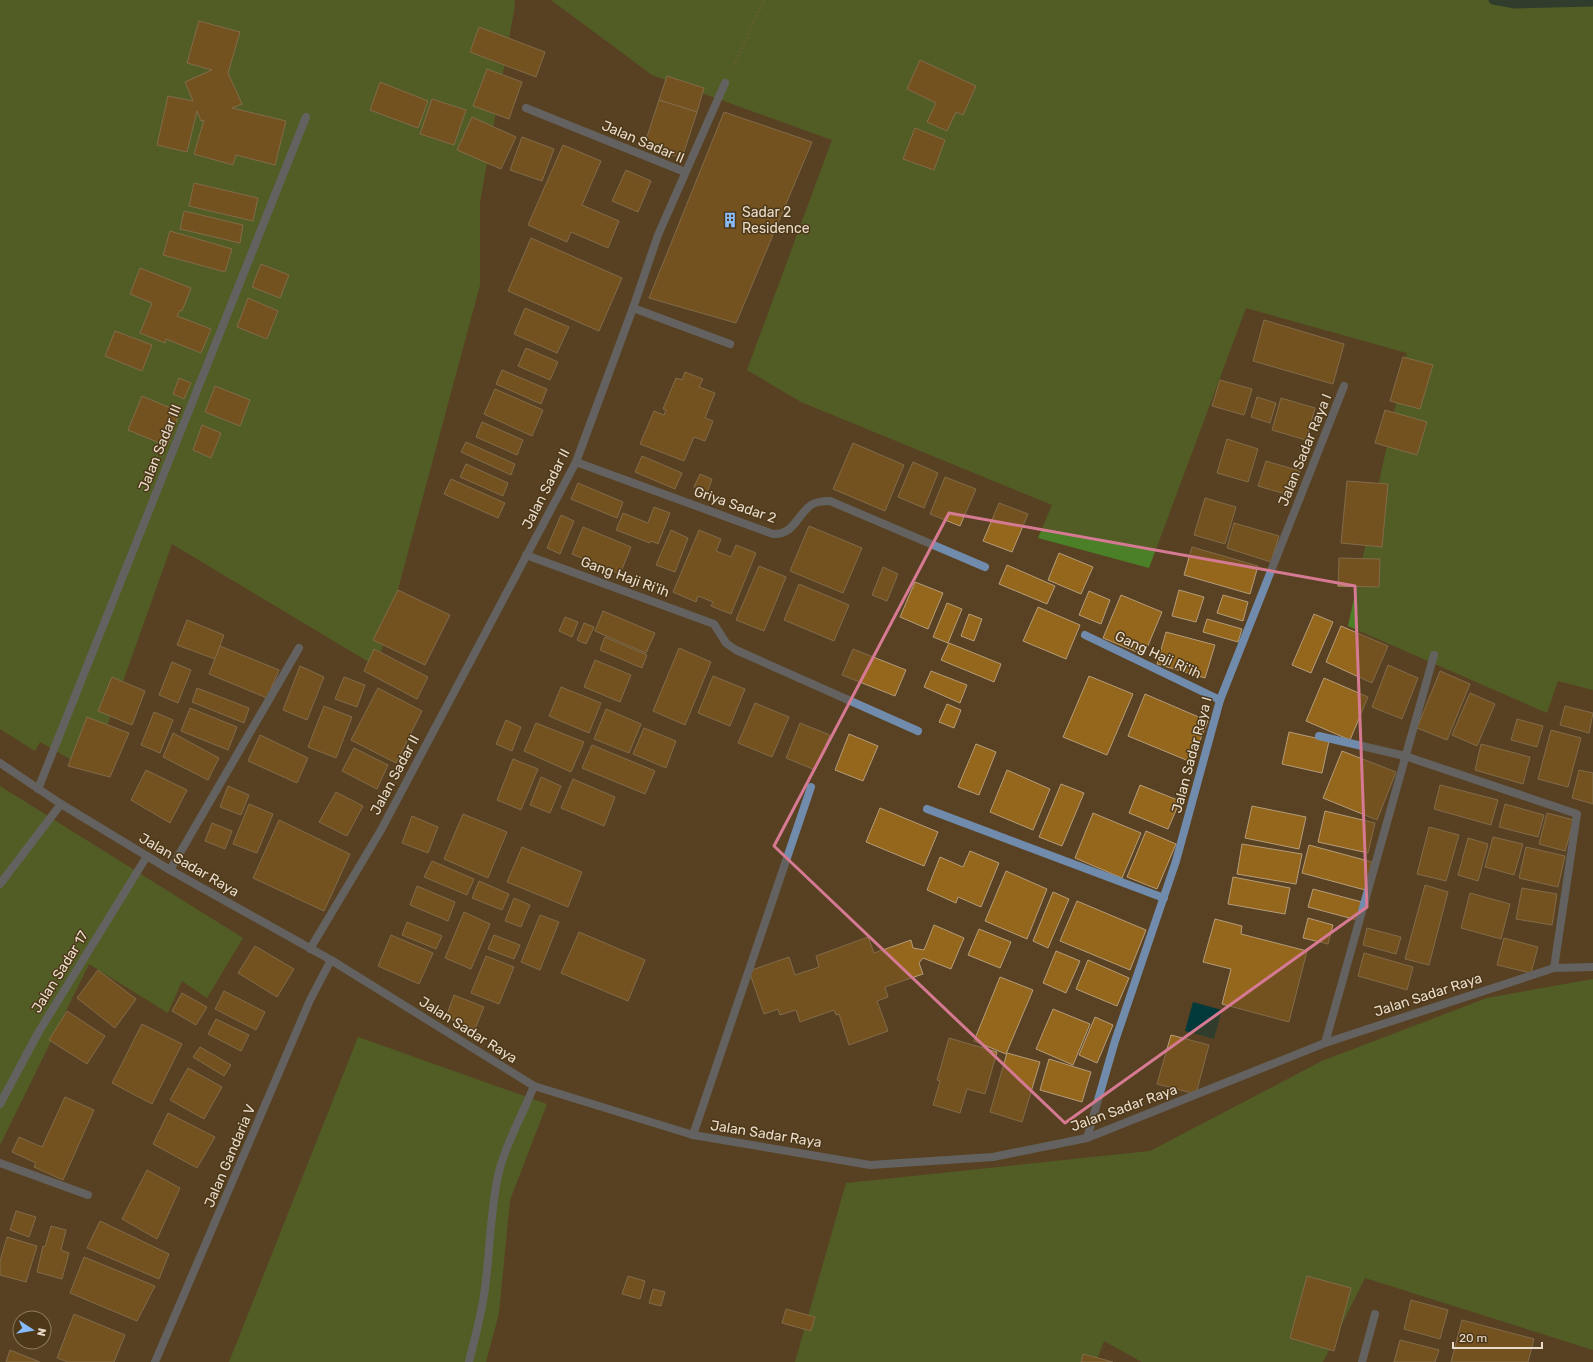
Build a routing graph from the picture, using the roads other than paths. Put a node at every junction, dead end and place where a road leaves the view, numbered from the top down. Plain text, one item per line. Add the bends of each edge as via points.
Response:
1 (725, 84) road end
2 (526, 108) dead end
3 (306, 117) dead end
4 (685, 172) junction
5 (633, 308) junction
6 (730, 344) dead end
7 (1344, 386) dead end
8 (576, 462) junction
9 (526, 556) junction
10 (985, 567) dead end
11 (1085, 635) dead end
12 (299, 648) dead end
13 (1434, 655) dead end
14 (1220, 700) junction
15 (918, 731) dead end
16 (1320, 736) dead end
17 (1405, 756) junction
18 (0, 763) edge
19 (811, 787) dead end
20 (38, 789) junction
21 (61, 804) junction
22 (927, 809) dead end
23 (147, 856) junction
24 (170, 870) junction
25 (0, 884) edge
26 (1164, 898) junction
27 (310, 949) junction
28 (331, 960) junction
29 (1593, 967) edge
30 (1554, 968) junction
31 (1325, 1043) junction
32 (534, 1086) junction
33 (0, 1104) edge
34 (693, 1136) junction
35 (1087, 1138) junction
36 (0, 1162) edge
37 (88, 1195) dead end
38 (1375, 1314) dead end
39 (155, 1362) edge
40 (469, 1362) edge
41 (1362, 1362) edge

1 - 4 street
2 - 4 street, Jalan Sadar II
3 - 20 street, Jalan Sadar III
4 - 5 street, Jalan Sadar II via 658,235
5 - 6 street
5 - 8 street, Jalan Sadar II
7 - 14 street, Jalan Sadar Raya I
8 - 9 street, Jalan Sadar II
8 - 10 street, Griya Sadar 2 via 773,534 788,531 812,504 830,501
9 - 15 street, Gang Haji Ri'ih via 714,624 726,643 736,650
9 - 27 street, Jalan Sadar II via 381,830
11 - 14 street, Gang Haji Ri'ih
12 - 24 street
13 - 17 street
14 - 26 street, Jalan Sadar Raya I
16 - 17 street
17 - 30 street via 1577,814
17 - 31 street
18 - 20 street, Jalan Sadar Raya
19 - 34 street
20 - 21 street, Jalan Sadar Raya
21 - 23 street, Jalan Sadar Raya
21 - 25 street
22 - 26 street
23 - 24 street, Jalan Sadar Raya
23 - 33 street, Jalan Sadar 17 via 38,1033
24 - 27 street, Jalan Sadar Raya
26 - 35 street, Jalan Sadar Raya I via 1115,1041
27 - 28 street, Jalan Sadar Raya
28 - 32 street, Jalan Sadar Raya
28 - 39 street, Jalan Gandaria V via 310,1000
29 - 30 street, Jalan Sadar Raya
30 - 31 street, Jalan Sadar Raya
31 - 35 street, Jalan Sadar Raya
32 - 34 street, Jalan Sadar Raya
32 - 40 street via 506,1150 498,1176 481,1314
34 - 35 street, Jalan Sadar Raya via 870,1165 993,1157
36 - 37 street
38 - 41 street

